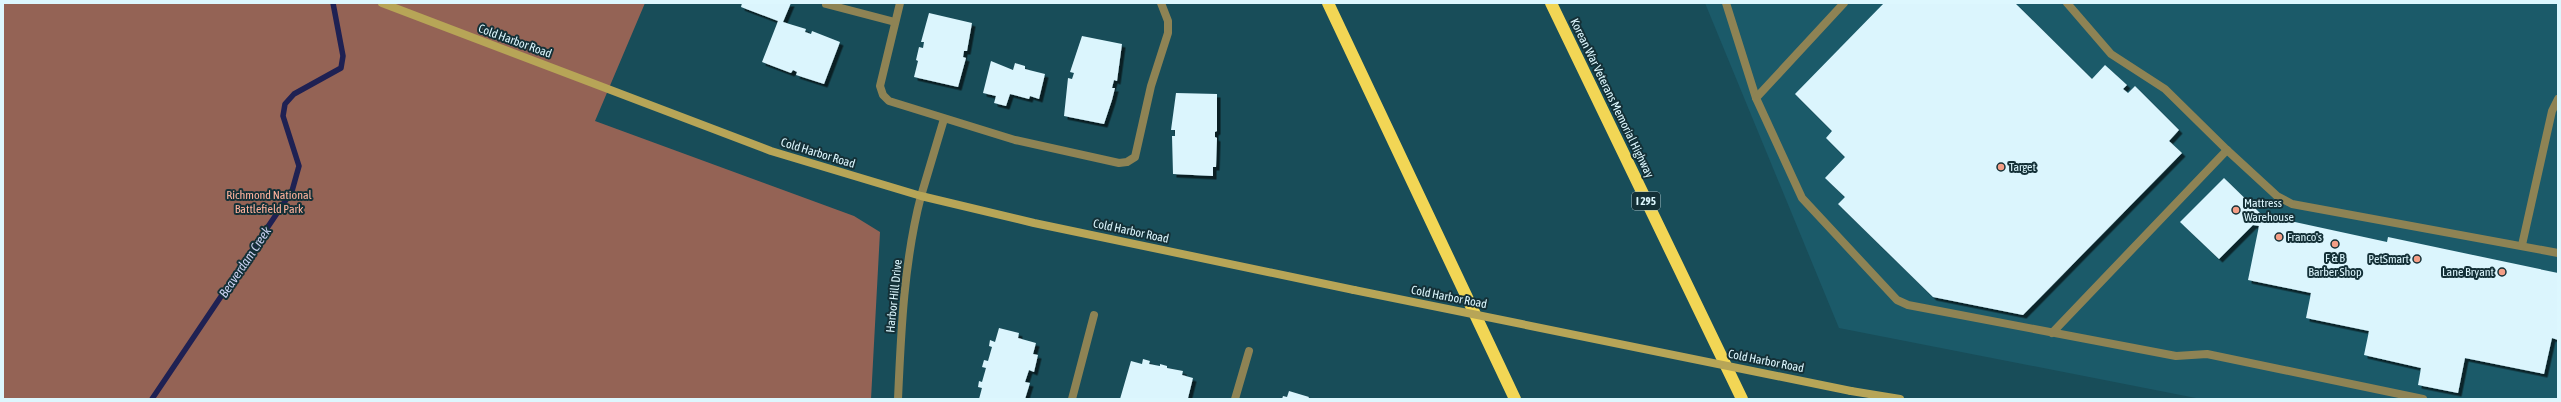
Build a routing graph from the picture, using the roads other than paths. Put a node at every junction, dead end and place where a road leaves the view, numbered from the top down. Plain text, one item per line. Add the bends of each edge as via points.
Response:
1 (382, 3) edge
2 (900, 3) edge
3 (1161, 3) edge
4 (1328, 3) edge
5 (1551, 3) edge
6 (1844, 3) edge
7 (2068, 3) edge
8 (826, 4) dead end
9 (1728, 4) edge
10 (895, 22) junction
11 (1756, 98) junction
12 (2558, 99) edge
13 (944, 119) junction
14 (2227, 150) junction
15 (921, 196) junction
16 (2522, 245) junction
17 (2558, 253) edge
18 (1094, 315) dead end
19 (2052, 333) junction
20 (1249, 351) dead end
21 (898, 399) edge
22 (1072, 399) edge
23 (1235, 399) edge
24 (1514, 399) edge
25 (1742, 399) edge
26 (1900, 399) edge
27 (2423, 399) edge

1 - 15 main road, Cold Harbor Road via 771,151
2 - 10 street
3 - 13 street via 1168,21 1168,33 1151,86 1135,157 1127,162 1119,163 1015,140
4 - 24 highway
5 - 25 highway, Korean War Veterans Memorial Highway / I 295
6 - 11 street
7 - 14 street via 2111,54 2165,89
8 - 10 street
9 - 11 street
10 - 13 street via 880,86 883,95 894,104
11 - 19 street via 1802,198 1898,300 1908,305
12 - 16 street via 2552,111
13 - 15 street, Harbor Hill Drive
14 - 16 street via 2277,196 2292,204
14 - 19 street
15 - 21 street, Harbor Hill Drive via 912,236
15 - 26 main road, Cold Harbor Road, bridge via 1354,290
16 - 17 street
18 - 22 street
19 - 27 street via 2176,356 2207,354
20 - 23 street

